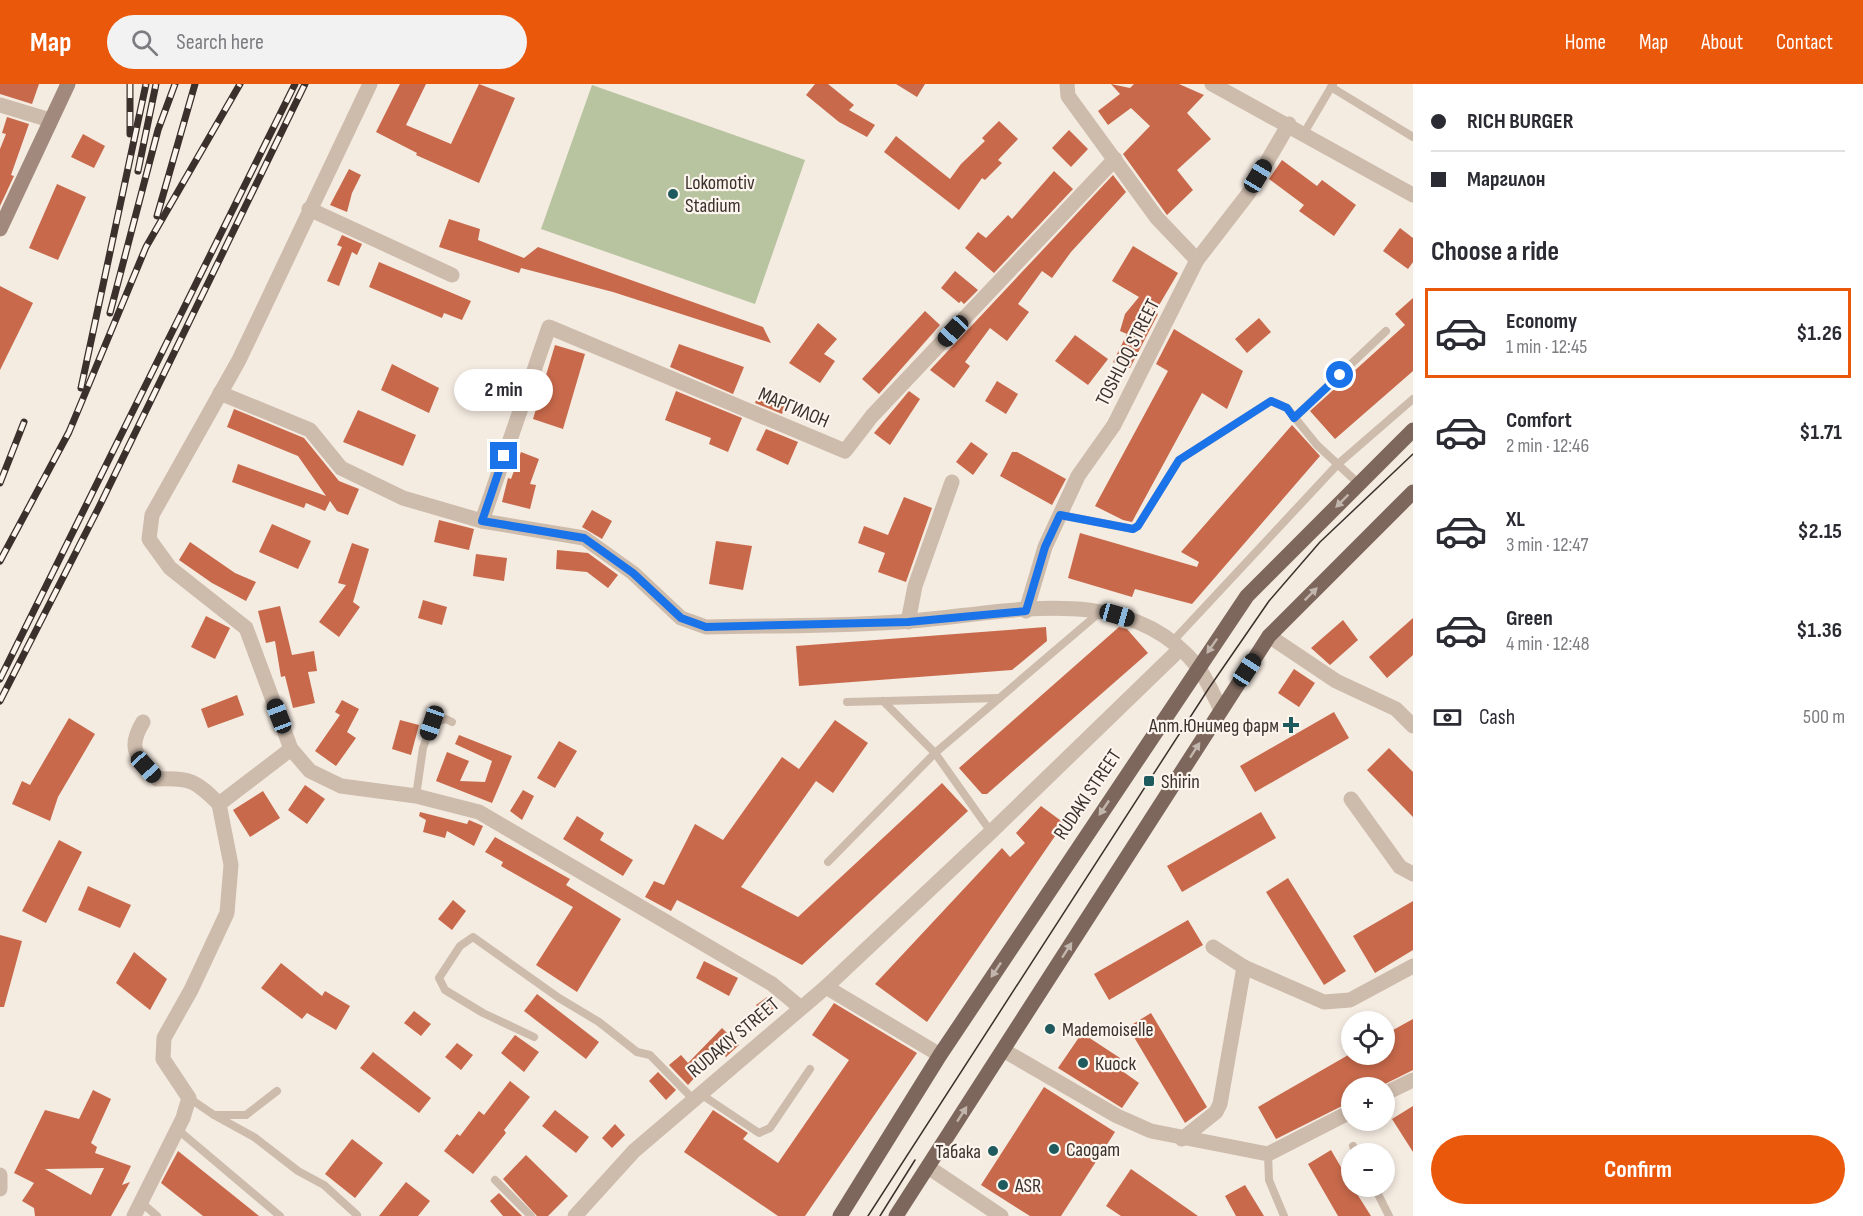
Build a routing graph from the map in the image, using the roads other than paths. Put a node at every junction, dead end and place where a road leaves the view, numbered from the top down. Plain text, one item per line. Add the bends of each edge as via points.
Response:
1 (68, 84) edge
2 (370, 84) edge
3 (1067, 84) edge
4 (1212, 84) edge
5 (1332, 86) edge
6 (0, 105) edge
7 (50, 120) junction
8 (1289, 124) junction
9 (1304, 133) junction
10 (1413, 137) edge
11 (1115, 159) junction
12 (1413, 195) edge
13 (309, 208) junction
14 (0, 229) edge
15 (1197, 260) junction
16 (452, 275) dead end
17 (1386, 331) dead end
18 (220, 393) junction
19 (1413, 399) edge
20 (1294, 418) junction
21 (1413, 430) edge
22 (1338, 465) junction
23 (952, 482) dead end
24 (1359, 484) junction
25 (1413, 492) edge
26 (1060, 515) junction
27 (482, 521) junction
28 (1101, 610) junction
29 (1026, 611) junction
30 (908, 622) junction
31 (1269, 636) junction
32 (1176, 646) junction
33 (1197, 667) junction
34 (1000, 698) junction
35 (883, 701) junction
36 (847, 702) dead end
37 (1221, 710) junction
38 (143, 722) dead end
39 (452, 722) dead end
40 (1413, 726) edge
41 (291, 749) junction
42 (935, 753) junction
43 (416, 796) junction
44 (1351, 799) dead end
45 (219, 804) junction
46 (991, 832) junction
47 (828, 862) dead end
48 (1413, 874) edge
49 (1213, 947) dead end
50 (1413, 966) edge
51 (1244, 967) junction
52 (826, 987) junction
53 (801, 1008) junction
54 (534, 1037) dead end
55 (1003, 1050) junction
56 (940, 1055) junction
57 (810, 1070) dead end
58 (1413, 1080) edge
59 (1395, 1089) edge
60 (277, 1091) dead end
61 (696, 1096) junction
62 (189, 1098) junction
63 (214, 1115) junction
64 (1341, 1118) edge
65 (177, 1129) junction
66 (1182, 1139) junction
67 (1268, 1154) junction
68 (928, 1167) junction
69 (0, 1175) edge
70 (495, 1180) dead end
71 (0, 1189) edge
72 (1380, 1197) edge
73 (138, 1210) edge
74 (357, 1215) edge
75 (157, 1216) edge
76 (280, 1216) edge
77 (531, 1216) edge
78 (575, 1216) edge
79 (840, 1216) edge
80 (896, 1216) edge
81 (1001, 1216) edge
82 (1284, 1216) edge
83 (1389, 1216) edge

1 - 7 main road
2 - 13 street
3 - 11 street via 1068,96
4 - 8 street
5 - 9 lane
5 - 10 lane
6 - 7 street
7 - 14 main road
8 - 9 street
8 - 15 street, TOSHLOQ STREET via 1248,194
9 - 12 street
11 - 15 street via 1157,218
11 - 27 street, МАРГИЛОН via 872,416 845,452 549,327
13 - 16 street
13 - 18 street
15 - 26 street, TOSHLOQ STREET via 1113,425 1078,476
17 - 20 lane
18 - 27 street via 310,430 341,468 403,498
18 - 41 street via 152,515 149,539 170,568 246,628
19 - 22 lane
20 - 22 lane
20 - 26 lane via 1287,408 1271,401 1179,460 1133,529
21 - 24 main road, RUDAKI STREET
22 - 24 lane
22 - 32 lane
23 - 30 street via 915,586
24 -> 33 main road, RUDAKI STREET via 1247,596
31 -> 25 main road
26 - 29 street, TOSHLOQ STREET via 1045,547
27 - 30 street via 584,538 633,573 681,618 706,627
28 - 29 street via 1068,607
28 - 32 street via 1132,620
28 - 34 lane
29 - 30 street
31 - 37 main road
31 - 40 street via 1336,681 1396,709
32 - 33 street
32 - 46 street, RUDAKIY STREET
33 - 37 street
33 -> 56 main road, RUDAKI STREET
34 - 35 lane
34 - 42 lane
35 - 36 lane
35 - 42 lane
55 -> 37 main road
38 - 45 street via 134,737 135,754 157,779 182,778 199,783
39 - 43 lane via 446,719 432,723 423,748
41 - 43 street via 310,771 341,786
41 - 45 street
42 - 46 lane
42 - 47 lane
43 - 53 street via 479,812 772,984
44 - 48 street via 1400,867
45 - 62 street via 231,865 226,913 164,1038 163,1059
46 - 52 street, RUDAKIY STREET
49 - 51 street
50 - 51 street via 1350,1000 1324,1002
51 - 66 street via 1220,1104 1216,1112
52 - 53 street, RUDAKIY STREET
52 - 56 street
53 - 61 street, RUDAKIY STREET
54 - 61 lane via 446,990 439,978 460,946 473,937 637,1052 650,1055
55 - 66 street via 1117,1116
68 -> 55 main road
56 - 79 main road, RUDAKI STREET
57 - 61 lane via 764,1132 759,1133
58 - 59 street
60 - 63 lane via 246,1115
61 - 78 street, RUDAKIY STREET via 634,1151
62 - 63 lane
62 - 65 street
63 - 74 lane via 324,1185
64 - 67 street
65 - 73 street
65 - 76 lane
66 - 67 street
67 - 82 lane via 1269,1180
68 - 80 main road
68 - 81 street
69 - 71 street
70 - 77 lane
72 - 83 lane
73 - 75 lane

